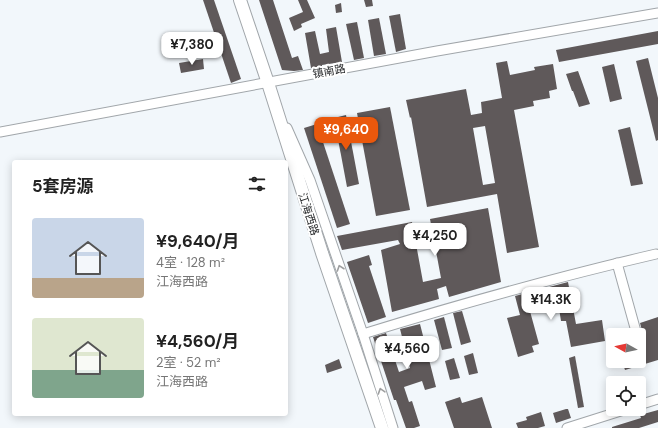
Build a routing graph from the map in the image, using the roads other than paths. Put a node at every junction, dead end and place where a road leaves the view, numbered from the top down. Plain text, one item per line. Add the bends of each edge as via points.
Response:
1 (240, 0) edge
2 (658, 12) edge
3 (268, 83) junction
4 (0, 132) edge
5 (656, 254) dead end
6 (616, 263) junction
7 (635, 328) edge
8 (363, 334) junction
9 (658, 399) edge
10 (646, 403) edge
11 (606, 416) edge
12 (382, 428) edge
13 (394, 428) edge
14 (567, 428) edge

1 - 3 main road, 江海西路
2 - 3 street, 镇南路
3 - 4 street, 镇南路
8 -> 3 street via 310,180
3 - 12 main road, 江海西路 via 322,253
5 - 6 street
6 - 7 street
6 - 8 street via 440,310
13 -> 8 street
9 - 10 street
11 - 14 street

